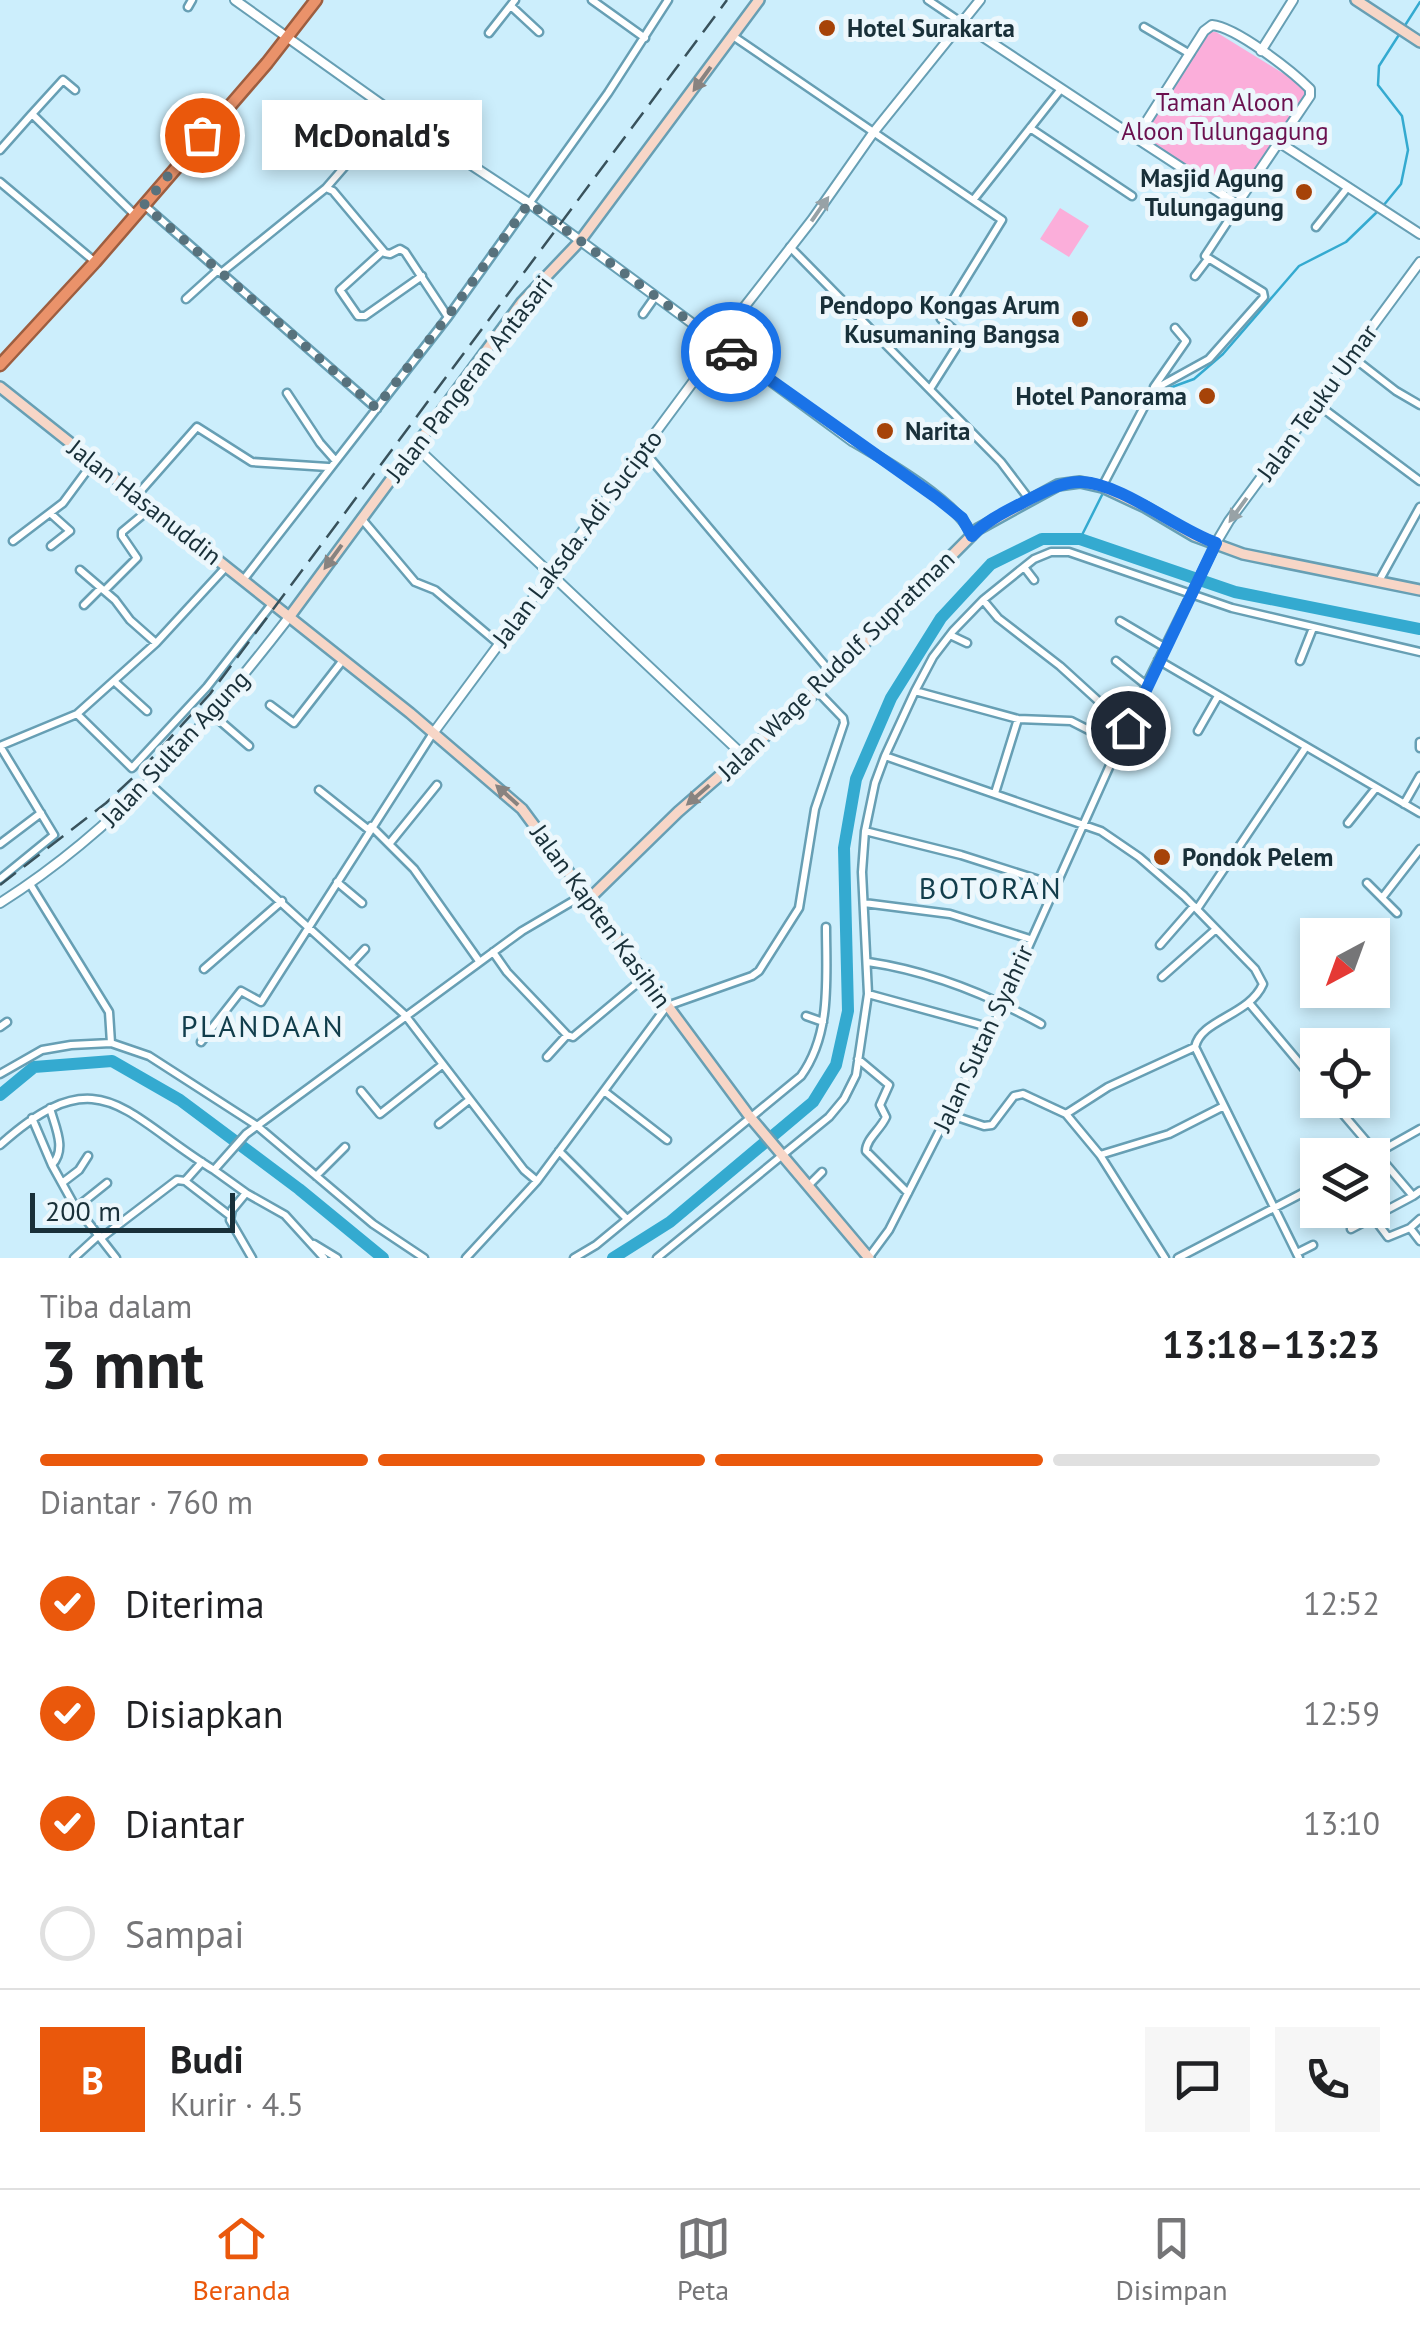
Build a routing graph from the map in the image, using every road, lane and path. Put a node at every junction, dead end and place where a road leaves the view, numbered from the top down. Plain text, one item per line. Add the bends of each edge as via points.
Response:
1 (235, 0) edge
2 (316, 0) edge
3 (592, 0) edge
4 (668, 0) edge
5 (759, 0) edge
6 (928, 0) edge
7 (980, 0) edge
8 (1293, 0) edge
9 (1356, 0) edge
10 (513, 3) edge
11 (962, 23) junction
12 (1144, 27) dead end
13 (539, 32) dead end
14 (489, 33) dead end
15 (733, 36) junction
16 (286, 38) junction
17 (646, 38) junction
18 (1418, 41) edge
19 (1261, 52) junction
20 (1190, 54) junction
21 (1060, 89) junction
22 (75, 90) dead end
23 (32, 114) junction
24 (1030, 128) junction
25 (873, 134) junction
26 (1136, 138) junction
27 (1280, 143) junction
28 (0, 150) edge
29 (346, 165) dead end
30 (0, 182) edge
31 (1348, 187) junction
32 (326, 188) junction
33 (1132, 196) dead end
34 (974, 200) junction
35 (529, 203) junction
36 (1240, 204) junction
37 (139, 210) junction
38 (1316, 227) dead end
39 (1420, 234) edge
40 (580, 242) junction
41 (790, 247) junction
42 (382, 251) junction
43 (1208, 259) junction
44 (95, 262) junction
45 (1420, 262) edge
46 (219, 271) junction
47 (422, 276) junction
48 (1195, 276) dead end
49 (655, 297) junction
50 (186, 298) dead end
51 (642, 314) dead end
52 (448, 316) junction
53 (1175, 328) dead end
54 (718, 342) junction
55 (1351, 356) junction
56 (0, 365) edge
57 (0, 387) edge
58 (930, 388) junction
59 (1153, 390) junction
60 (287, 393) dead end
61 (1317, 404) junction
62 (1420, 404) edge
63 (376, 408) junction
64 (416, 447) junction
65 (643, 450) junction
66 (94, 461) junction
67 (332, 464) junction
68 (1420, 482) edge
69 (1102, 487) junction
70 (138, 495) junction
71 (1029, 499) junction
72 (152, 507) junction
73 (1420, 507) edge
74 (48, 513) junction
75 (361, 518) junction
76 (972, 536) junction
77 (13, 541) dead end
78 (1216, 543) junction
79 (50, 546) dead end
80 (227, 566) junction
81 (1024, 567) junction
82 (80, 570) dead end
83 (552, 575) junction
84 (244, 579) junction
85 (1034, 580) dead end
86 (1379, 581) junction
87 (103, 589) junction
88 (1420, 590) edge
89 (1191, 594) junction
90 (983, 600) junction
91 (272, 603) junction
92 (84, 605) dead end
93 (290, 616) junction
94 (1120, 621) dead end
95 (1313, 628) junction
96 (950, 634) junction
97 (156, 643) junction
98 (966, 643) dead end
99 (499, 644) junction
100 (1164, 647) junction
101 (1420, 652) edge
102 (344, 659) junction
103 (1158, 660) junction
104 (1116, 661) dead end
105 (1300, 661) dead end
106 (833, 674) junction
107 (115, 682) junction
108 (1146, 685) junction
109 (915, 690) junction
110 (817, 691) junction
111 (1218, 696) junction
112 (270, 705) dead end
113 (147, 712) dead end
114 (77, 714) junction
115 (212, 714) junction
116 (1018, 719) junction
117 (1128, 728) junction
118 (1198, 731) dead end
119 (434, 732) junction
120 (4, 744) edge
121 (249, 746) dead end
122 (1120, 746) junction
123 (1306, 746) junction
124 (885, 756) junction
125 (745, 757) junction
126 (1420, 776) edge
127 (149, 782) junction
128 (437, 785) dead end
129 (1376, 788) junction
130 (319, 790) dead end
131 (995, 793) junction
132 (1404, 804) junction
133 (41, 813) junction
134 (1420, 813) edge
135 (1348, 823) dead end
136 (1084, 824) junction
137 (370, 828) junction
138 (864, 831) junction
139 (390, 843) junction
140 (0, 844) edge
141 (1420, 849) edge
142 (1410, 864) junction
143 (1420, 872) edge
144 (0, 879) edge
145 (337, 882) junction
146 (1366, 883) dead end
147 (30, 884) junction
148 (1056, 885) junction
149 (587, 896) junction
150 (1382, 898) junction
151 (282, 901) junction
152 (0, 903) edge
153 (362, 903) dead end
154 (864, 903) junction
155 (1196, 908) junction
156 (1397, 913) dead end
157 (310, 926) junction
158 (826, 927) dead end
159 (1216, 929) junction
160 (1030, 939) junction
161 (1160, 945) dead end
162 (366, 949) dead end
163 (493, 952) junction
164 (479, 961) junction
165 (868, 962) junction
166 (350, 964) junction
167 (204, 969) dead end
168 (646, 976) junction
169 (1162, 978) dead end
170 (868, 994) junction
171 (1003, 1003) junction
172 (1250, 1004) junction
173 (667, 1006) junction
174 (405, 1015) junction
175 (806, 1016) dead end
176 (823, 1022) junction
177 (1041, 1024) dead end
178 (992, 1028) junction
179 (566, 1035) junction
180 (111, 1042) junction
181 (201, 1042) dead end
182 (1195, 1045) junction
183 (547, 1058) dead end
184 (858, 1059) junction
185 (442, 1064) junction
186 (1300, 1064) edge
187 (0, 1074) edge
188 (361, 1091) dead end
189 (604, 1091) junction
190 (469, 1100) junction
191 (1224, 1106) junction
192 (50, 1108) junction
193 (948, 1114) junction
194 (1066, 1114) junction
195 (32, 1118) junction
196 (751, 1118) junction
197 (1346, 1118) edge
198 (438, 1124) dead end
199 (256, 1125) junction
200 (1420, 1129) edge
201 (1362, 1138) edge
202 (666, 1140) dead end
203 (0, 1145) edge
204 (1390, 1146) edge
205 (345, 1148) dead end
206 (559, 1151) junction
207 (780, 1154) junction
208 (1100, 1155) junction
209 (88, 1156) dead end
210 (202, 1162) junction
211 (52, 1164) junction
212 (1390, 1168) edge
213 (214, 1170) junction
214 (822, 1172) dead end
215 (316, 1176) junction
216 (185, 1181) junction
217 (537, 1181) junction
218 (62, 1183) junction
219 (107, 1183) dead end
220 (808, 1186) junction
221 (908, 1193) junction
222 (1417, 1193) edge
223 (246, 1194) junction
224 (1300, 1194) edge
225 (77, 1207) junction
226 (1390, 1207) edge
227 (1273, 1208) junction
228 (229, 1216) junction
229 (626, 1218) junction
230 (1420, 1219) edge
231 (1382, 1228) edge
232 (1410, 1228) junction
233 (100, 1236) junction
234 (1420, 1241) edge
235 (313, 1243) junction
236 (1314, 1245) dead end
237 (1298, 1256) edge
238 (74, 1258) edge
239 (116, 1258) edge
240 (252, 1258) edge
241 (324, 1258) edge
242 (337, 1258) edge
243 (424, 1258) edge
244 (466, 1258) edge
245 (574, 1258) edge
246 (658, 1258) edge
247 (869, 1258) edge
248 (1165, 1258) edge
249 (1178, 1258) edge

1 - 16 street
2 - 16 highway
3 - 17 street
4 - 17 street
5 - 15 main road, Jalan Pangeran Antasari
6 - 11 street
7 - 11 street, Jalan Laksda. Adi Sucipto
8 - 19 street
9 - 18 main road
10 - 13 street
10 - 14 street
11 - 21 street
11 - 25 street, Jalan Laksda. Adi Sucipto
12 - 20 street
15 - 25 street
15 -> 40 main road, Jalan Pangeran Antasari
16 - 35 street
16 - 37 highway
17 - 35 street
19 - 20 street via 1216,24
19 - 27 street via 1310,89
20 - 26 street
21 - 24 street
21 - 26 street
22 - 23 street via 63,80
23 - 28 street
23 - 37 street
24 - 33 street
24 - 34 street
25 - 34 street
41 -> 25 street, Jalan Laksda. Adi Sucipto
26 - 36 street
27 - 31 street
27 - 36 street
29 - 32 street
30 - 44 street
31 - 38 street
31 - 39 street
32 - 42 street
32 - 46 street
34 - 58 street via 1003,222 942,319 963,337
35 - 40 street
35 - 52 street
36 - 43 street
37 - 44 highway
37 - 46 street
40 - 49 street
40 - 64 main road, Jalan Pangeran Antasari via 522,302
41 - 54 street, Jalan Laksda. Adi Sucipto
41 - 58 street
42 - 47 street via 403,250
42 - 47 street via 340,290 358,316
43 - 48 street
43 - 59 street via 1264,297 1210,359
44 - 56 highway
45 - 55 street, Jalan Teuku Umar
46 - 50 street
46 - 63 street
47 - 52 street
49 - 51 street
49 - 54 street
52 - 63 street
53 - 59 street via 1186,340
54 - 65 street, Jalan Laksda. Adi Sucipto
54 - 76 street via 958,515
55 - 61 street, Jalan Teuku Umar
55 - 62 street
57 - 66 main road, Jalan Hasanuddin
58 - 71 street
59 - 69 street
60 - 67 street
61 - 68 street
61 -> 78 street, Jalan Teuku Umar
63 - 67 street
64 - 75 main road, Jalan Pangeran Antasari
64 - 83 street
65 - 83 street, Jalan Laksda. Adi Sucipto
65 - 106 street
66 - 70 main road, Jalan Hasanuddin
66 - 74 street
67 - 70 street via 252,462 197,426
67 - 84 street
69 - 71 main road, Jalan Wage Rudolf Supratman via 1066,484
69 - 78 main road, Jalan Wage Rudolf Supratman
70 - 72 main road, Jalan Hasanuddin
71 - 76 main road, Jalan Wage Rudolf Supratman
72 - 80 main road, Jalan Hasanuddin
72 - 87 street via 122,532 137,558
73 - 86 street
74 - 77 street
74 - 79 street via 70,532
75 -> 93 main road, Jalan Pangeran Antasari
75 - 99 street via 415,582 435,590
76 - 106 main road, Jalan Wage Rudolf Supratman
78 - 86 main road, Jalan Wage Rudolf Supratman
78 - 89 street, Jalan Sutan Syahrir
80 - 84 main road, Jalan Hasanuddin
80 - 97 street
81 - 85 street
81 - 89 street via 1045,554 1069,552
81 - 90 street
82 - 87 street
83 - 99 street, Jalan Laksda. Adi Sucipto
83 - 125 street
84 - 91 main road, Jalan Hasanuddin
86 - 88 main road, Jalan Wage Rudolf Supratman
87 - 92 street
87 - 97 street
89 - 95 street
89 - 100 street, Jalan Sutan Syahrir
90 - 96 street
90 - 117 street
91 - 93 main road, Jalan Hasanuddin
91 - 114 street via 132,768
93 - 102 main road, Jalan Kapten Kasihin
93 - 115 street, Jalan Sultan Agung
94 - 100 street
95 - 101 street
95 - 105 street
96 - 98 street
96 - 109 street
97 - 107 street
99 - 119 street, Jalan Laksda. Adi Sucipto
100 - 103 street, Jalan Sutan Syahrir
102 - 112 street via 294,724
102 - 119 main road, Jalan Kapten Kasihin
103 - 108 street, Jalan Sutan Syahrir
103 - 111 street
104 - 108 street
106 - 110 main road, Jalan Wage Rudolf Supratman
107 - 113 street
107 - 114 street
108 - 117 street, Jalan Sutan Syahrir
109 - 116 street
109 - 124 street
110 - 125 main road, Jalan Wage Rudolf Supratman
110 - 173 street via 844,723 815,809 799,908 759,971 742,985
111 - 118 street
111 - 123 street
114 - 120 street
115 - 121 street
115 - 127 street, Jalan Sultan Agung
116 - 122 street via 1071,721
116 - 131 street
117 - 122 street, Jalan Sutan Syahrir
119 - 137 street
149 -> 119 main road, Jalan Kapten Kasihin via 522,809
120 - 133 street
122 - 136 street, Jalan Sutan Syahrir
123 - 129 street
123 - 155 street
124 - 131 street
124 - 138 street
125 -> 149 main road, Jalan Wage Rudolf Supratman
126 - 132 street
127 - 147 street, Jalan Sultan Agung via 95,835
127 - 151 street
128 - 139 street
129 - 132 street
129 - 135 street
130 - 137 street
131 - 136 street
132 - 134 street
133 - 140 street
133 - 144 street via 53,838
136 - 148 street, Jalan Sutan Syahrir
136 - 155 street via 1139,857
137 - 139 street
137 - 145 street
138 - 148 street
138 - 154 street
139 - 164 street
141 - 142 street
142 - 143 street
142 - 150 street
145 - 153 street
145 - 157 street
146 - 150 street
147 - 152 street, Jalan Sultan Agung
147 - 180 street via 109,1012
148 - 160 street, Jalan Sutan Syahrir
149 - 163 street
149 - 168 main road, Jalan Kapten Kasihin
150 - 156 street
151 - 157 street
151 - 167 street
154 - 160 street via 950,914
154 - 165 street
155 - 159 street
155 - 161 street
157 - 166 street
157 - 181 street via 261,1002 242,990
158 - 176 street
159 - 169 street
159 - 172 street via 1260,976 1262,987
160 - 171 street, Jalan Sutan Syahrir
162 - 166 street
163 - 164 street
163 - 179 street
164 - 174 street
165 - 170 street
165 - 171 street via 908,968
166 - 174 street
168 - 173 main road, Jalan Kapten Kasihin
168 - 179 street via 580,1034
170 - 178 street
170 - 184 street
171 - 177 street
171 - 178 street, Jalan Sutan Syahrir
172 - 182 street via 1202,1032
172 - 186 street
173 - 189 street
173 - 196 main road, Jalan Kapten Kasihin
174 - 185 street
174 - 199 street
175 - 176 street
176 - 196 street via 801,1076
178 - 193 street, Jalan Sutan Syahrir
179 - 183 street
180 - 187 street via 42,1050
180 - 199 street via 149,1056
182 - 191 street
182 - 194 street
184 - 207 street via 844,1100
184 - 221 street via 888,1085 880,1104 886,1117 866,1151
185 - 188 street via 380,1114
185 - 190 street
189 - 202 street
189 - 206 street
190 - 198 street
190 - 217 street
191 - 208 street via 1169,1134
191 - 227 street
192 - 195 street
192 - 210 street via 88,1096 114,1102
192 - 211 street via 60,1146
193 - 194 street via 992,1125 1018,1093
193 - 221 street, Jalan Sutan Syahrir
194 - 208 street
195 - 203 street
195 - 211 street
196 - 207 main road, Jalan Kapten Kasihin
196 - 229 street
197 - 201 street
199 - 213 street
199 - 215 street
200 - 204 street
205 - 215 street
206 - 217 street
206 - 229 street
207 - 220 main road, Jalan Kapten Kasihin
207 - 246 street
208 - 248 street
209 - 218 street
210 - 213 street
210 - 216 street
211 - 218 street
212 - 222 street
213 - 223 street
214 - 220 street
215 - 243 street
216 - 228 street
216 - 233 street via 172,1182
217 - 244 street
218 - 225 street
219 - 225 street
220 - 247 main road, Jalan Kapten Kasihin
221 - 247 street, Jalan Sutan Syahrir
222 - 226 street
223 - 228 street
223 - 235 street via 284,1215
224 - 227 street
225 - 233 street
227 - 237 street
227 - 249 street
228 - 240 street
229 - 245 street
230 - 232 street
231 - 232 street via 1388,1237
232 - 234 street
233 - 238 street
233 - 239 street
235 - 241 street
235 - 242 street
236 - 237 street

